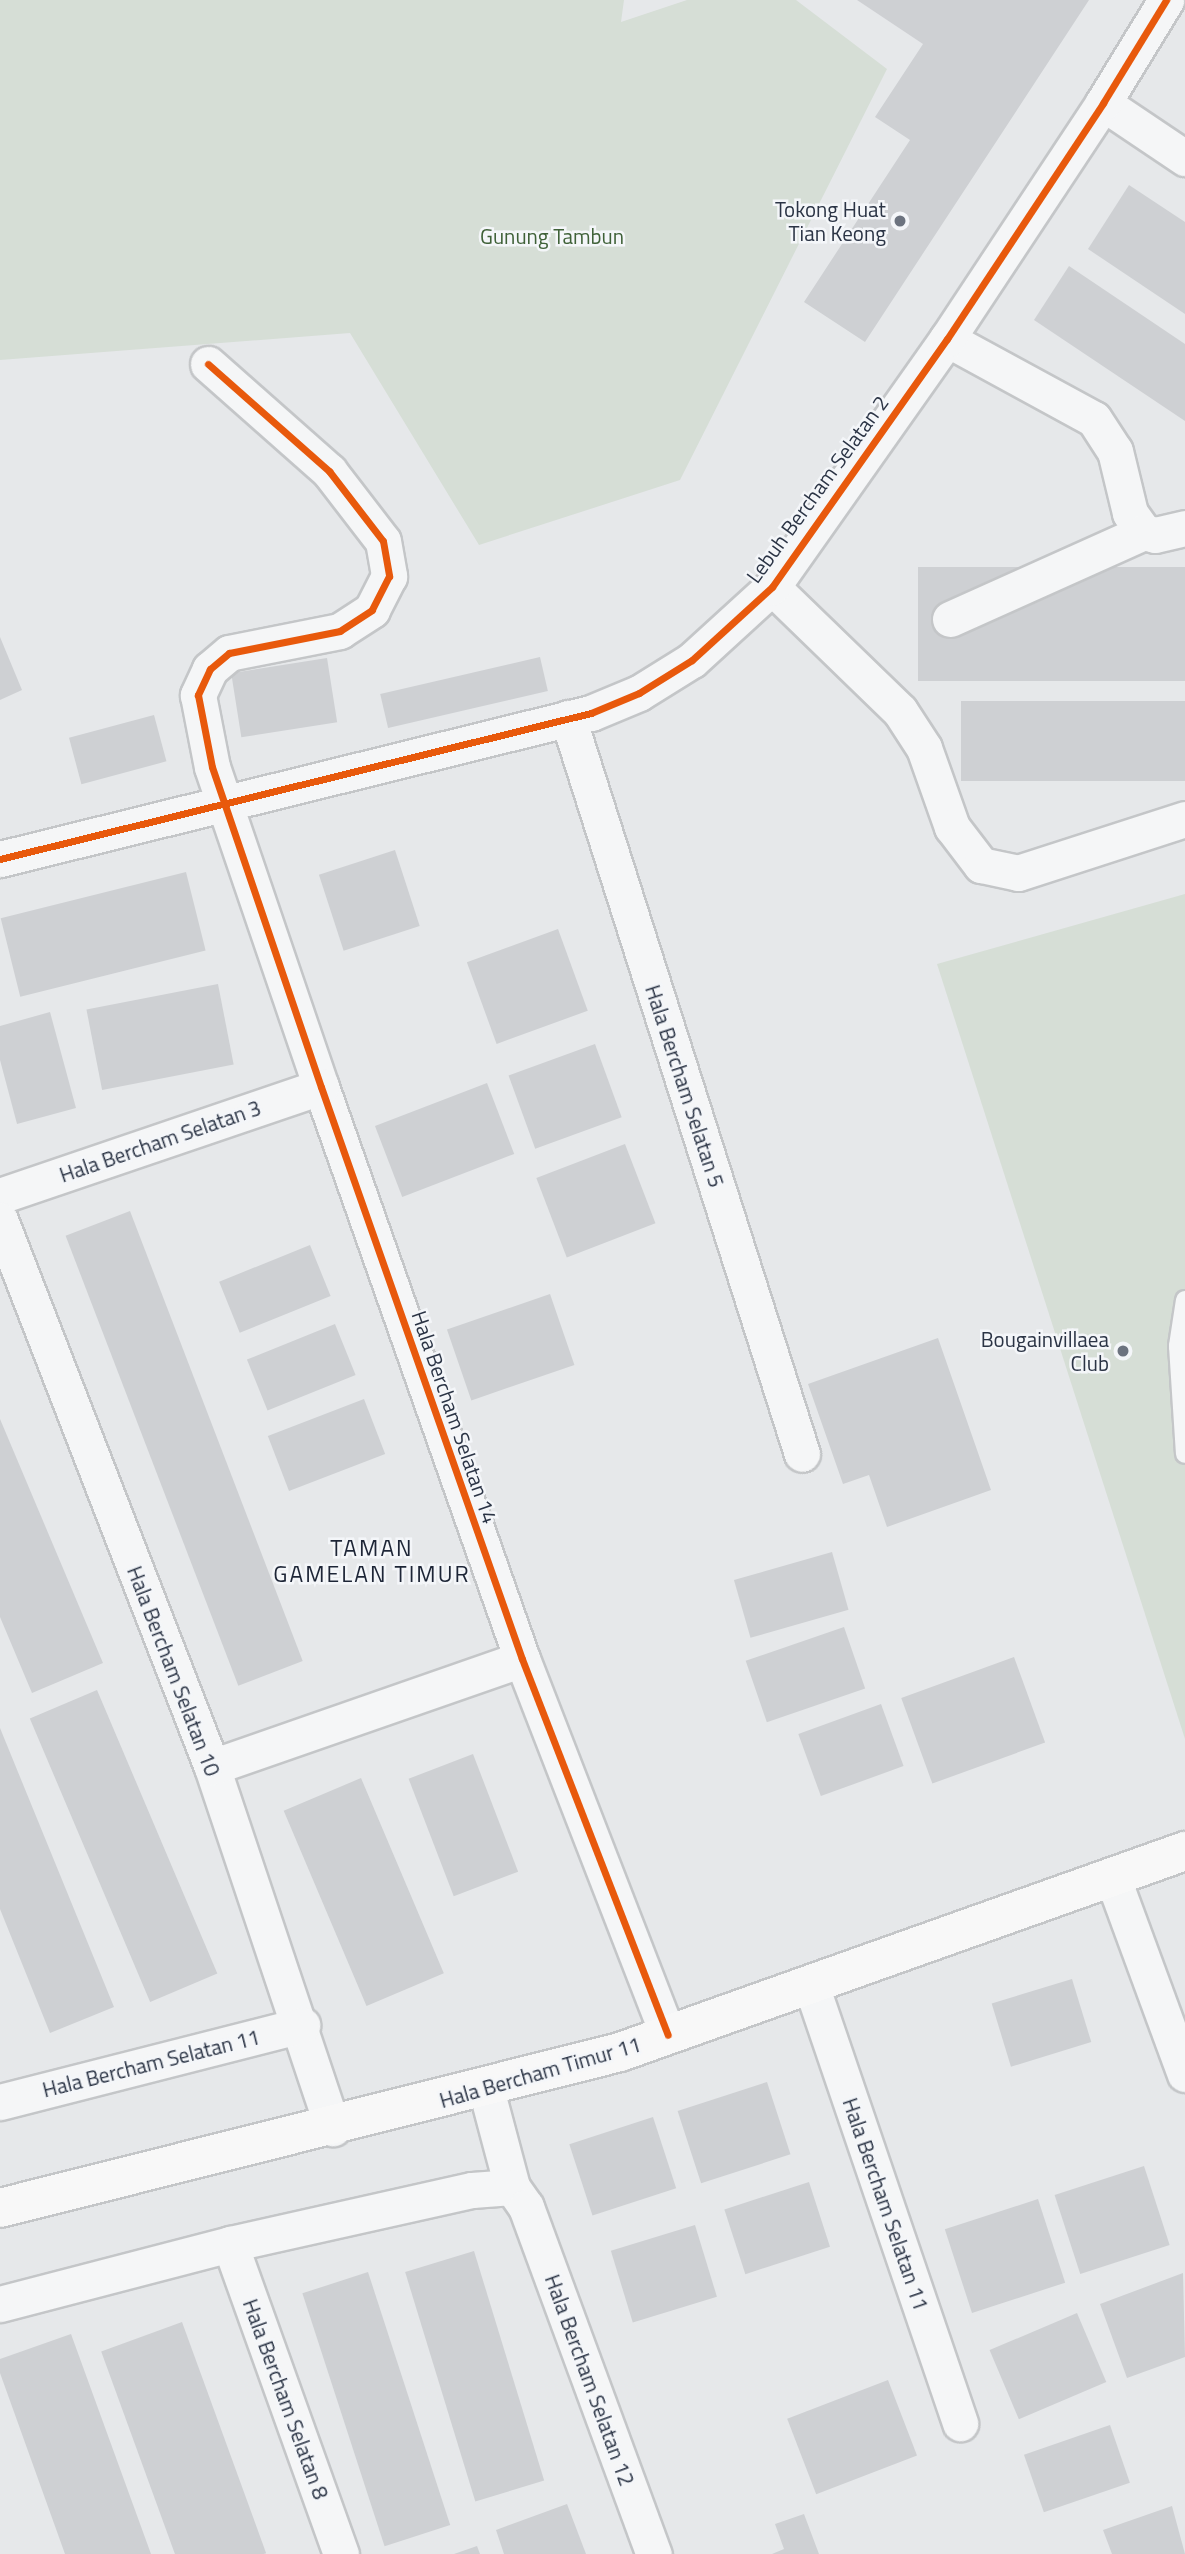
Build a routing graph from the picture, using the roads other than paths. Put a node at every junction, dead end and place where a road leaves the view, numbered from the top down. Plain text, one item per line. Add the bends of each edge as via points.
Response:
1 (1166, 0) edge
2 (1103, 103) junction
3 (1185, 158) edge
4 (947, 339) junction
5 (208, 364) dead end
6 (1185, 528) edge
7 (1144, 532) junction
8 (772, 587) junction
9 (950, 619) dead end
10 (568, 718) junction
11 (226, 804) junction
12 (1185, 819) edge
13 (0, 859) edge
14 (321, 1087) junction
15 (0, 1196) edge
16 (0, 1220) edge
17 (1185, 1300) edge
18 (802, 1454) dead end
19 (1185, 1454) edge
20 (522, 1658) junction
21 (212, 1767) junction
22 (1185, 1851) edge
23 (1112, 1876) junction
24 (811, 1985) junction
25 (302, 2025) junction
26 (668, 2035) junction
27 (1185, 2074) edge
28 (486, 2089) junction
29 (0, 2102) edge
30 (333, 2128) junction
31 (519, 2197) junction
32 (0, 2208) edge
33 (230, 2244) junction
34 (0, 2304) edge
35 (960, 2423) dead end
36 (341, 2554) edge
37 (654, 2554) edge

1 - 2 street, Lebuh Bercham Selatan 2
2 - 3 street
2 - 4 street, Lebuh Bercham Selatan 2
4 - 7 street via 1094,419 1112,443 1130,513
4 - 8 street, Lebuh Bercham Selatan 2
5 - 11 street, Hala Bercham Selatan 14 via 329,471 383,541 389,576 372,610 340,631 229,653 210,669 198,695 212,766
6 - 7 street via 1155,535
7 - 9 street
8 - 10 street, Lebuh Bercham Selatan 2 via 692,660 639,692
8 - 12 street via 900,711 924,748 951,827 981,865 1018,873
10 - 11 street, Lebuh Bercham Selatan 2
10 - 18 street, Hala Bercham Selatan 5
11 - 13 street, Lebuh Bercham Selatan 2
11 - 14 street, Hala Bercham Selatan 14
14 - 15 street, Hala Bercham Selatan 3
14 - 20 street, Hala Bercham Selatan 14
16 - 21 street, Hala Bercham Selatan 10
17 - 19 lane via 1178,1346
20 - 21 street
20 - 26 street, Hala Bercham Selatan 14
21 - 25 street, Hala Bercham Selatan 10
22 - 23 street, Hala Bercham Timur 11
23 - 24 street, Hala Bercham Timur 11
23 - 27 street
24 - 26 street, Hala Bercham Timur 11
24 - 35 street, Hala Bercham Selatan 11
25 - 29 street, Hala Bercham Selatan 11
25 - 30 street, Hala Bercham Selatan 10
26 - 28 street, Hala Bercham Timur 11
28 - 30 street, Hala Bercham Timur 11
28 - 31 street, Hala Bercham Selatan 12
30 - 32 street, Hala Bercham Timur 11
31 - 33 street via 472,2190
31 - 37 street, Hala Bercham Selatan 12
33 - 34 street
33 - 36 street, Hala Bercham Selatan 8

